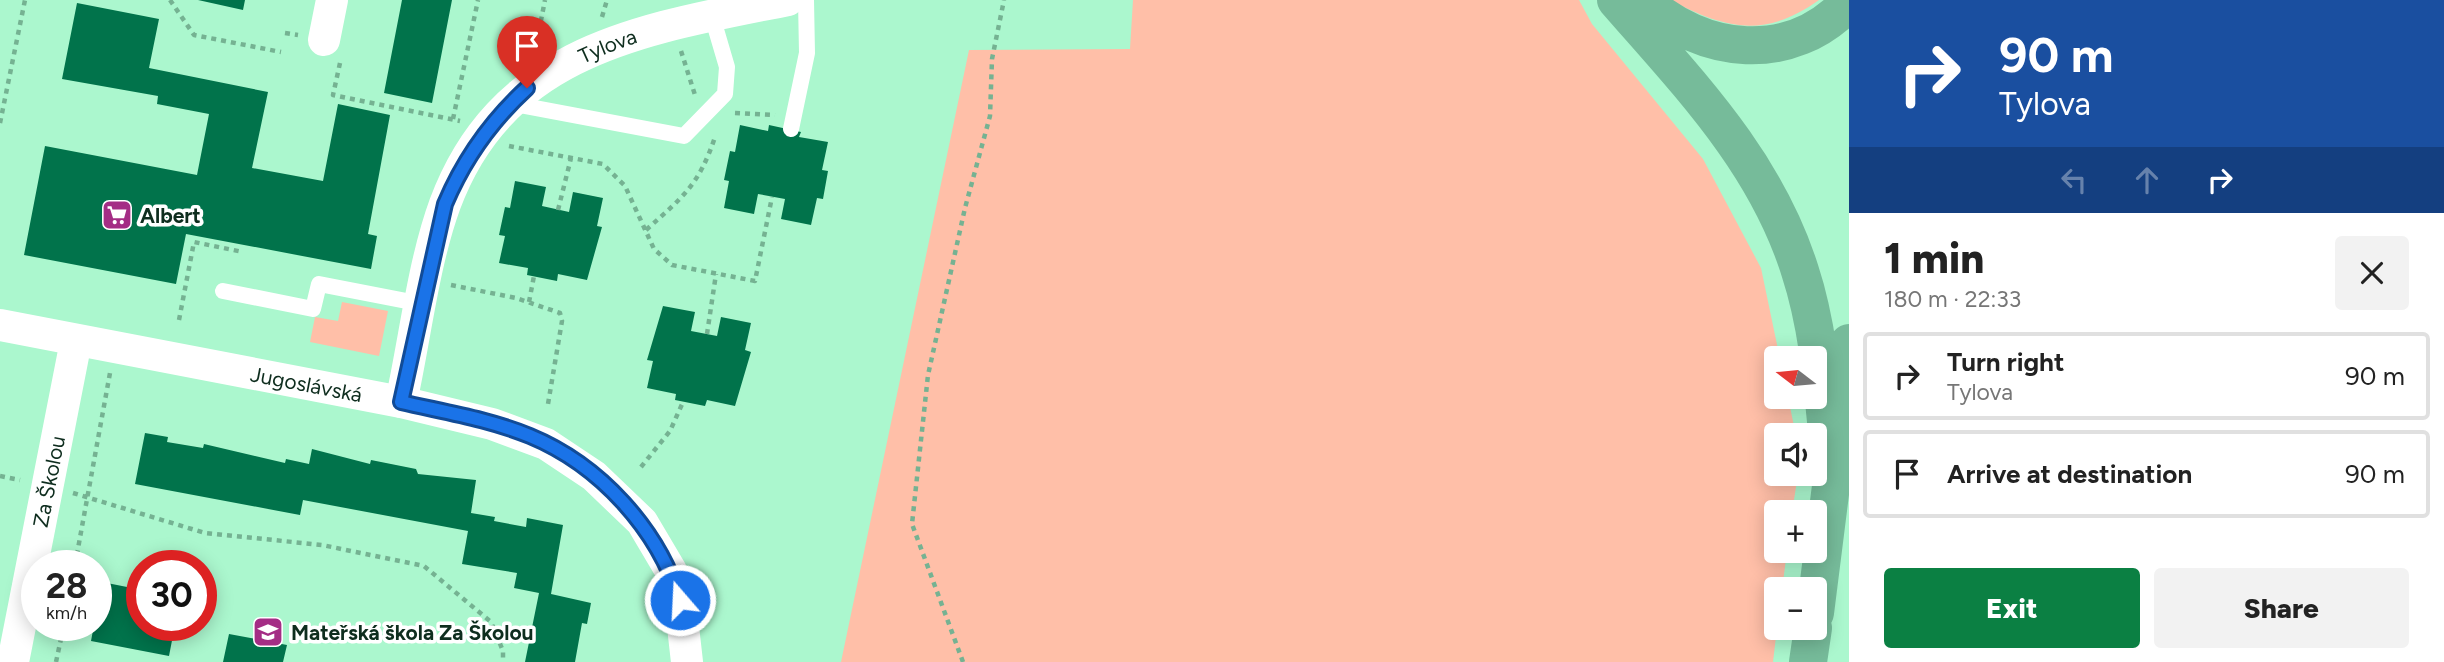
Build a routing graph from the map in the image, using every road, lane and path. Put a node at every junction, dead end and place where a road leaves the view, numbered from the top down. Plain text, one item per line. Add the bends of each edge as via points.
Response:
1 (25, 0) edge
2 (170, 0) edge
3 (332, 0) edge
4 (478, 0) edge
5 (545, 0) edge
6 (788, 0) edge
7 (806, 0) edge
8 (1004, 0) edge
9 (1616, 0) edge
10 (1643, 0) edge
11 (1849, 2) edge
12 (712, 16) junction
13 (679, 44) dead end
14 (333, 48) joint
15 (281, 52) dead end
16 (532, 64) dead end
17 (511, 103) junction
18 (718, 110) junction
19 (453, 119) junction
20 (0, 123) edge
21 (792, 123) joint
22 (492, 138) junction
23 (570, 158) junction
24 (772, 197) dead end
25 (558, 209) dead end
26 (646, 230) junction
27 (243, 252) dead end
28 (716, 274) junction
29 (534, 276) dead end
30 (223, 291) dead end
31 (433, 294) junction
32 (529, 302) junction
33 (179, 320) dead end
34 (0, 325) edge
35 (707, 334) dead end
36 (76, 341) junction
37 (1849, 343) edge
38 (114, 348) junction
39 (401, 402) junction
40 (683, 402) dead end
41 (548, 404) dead end
42 (641, 467) dead end
43 (0, 476) edge
44 (1832, 482) junction
45 (48, 485) junction
46 (89, 498) junction
47 (78, 550) edge
48 (1820, 577) edge
49 (1811, 640) edge
50 (61, 641) edge
51 (13, 662) edge
52 (56, 662) edge
53 (503, 662) edge
54 (687, 662) edge
55 (963, 662) edge
56 (1808, 662) edge

1 - 20 path
2 - 15 path via 194,35
3 - 14 street
4 - 19 path
5 - 16 path
6 - 12 street, Tylova
7 - 21 lane via 807,53
8 - 55 path via 992,59 990,116 928,375 912,524
9 - 44 highway via 1720,120 1775,208 1811,313
10 - 11 highway via 1689,33 1738,45 1776,43 1813,31
12 - 17 street, Tylova via 635,35 568,60
12 - 18 lane via 727,67 725,94
13 - 18 path via 692,93
14 - 19 path via 333,95
17 - 18 lane via 684,136
17 - 22 street, Tylova
18 - 21 path
18 - 26 path via 706,164 689,192
19 - 22 path via 472,123
22 - 23 path
22 - 31 street, Tylova via 459,174 445,204
23 - 25 path
23 - 26 path via 603,164 625,186
24 - 28 path via 755,281
26 - 28 path via 654,249 672,265
27 - 33 path via 194,242
28 - 35 path
29 - 32 path
30 - 31 lane via 313,309 319,284
31 - 32 path
31 - 39 street, Tylova
32 - 41 path via 560,313 562,321
34 - 36 street, Jugoslávská
36 - 38 street, Jugoslávská
36 - 45 street, Za Školou
37 - 44 highway
38 - 39 street, Jugoslávská
38 - 46 path
39 - 54 street, Jugoslávská via 528,435 594,476 642,522 671,571 685,622
40 - 42 path via 670,431
43 - 45 path
44 - 48 highway
45 - 46 path
45 - 51 street, Za Školou
46 - 47 path
46 - 53 path via 205,533 322,545 424,566 491,622
49 - 56 highway
50 - 52 path

